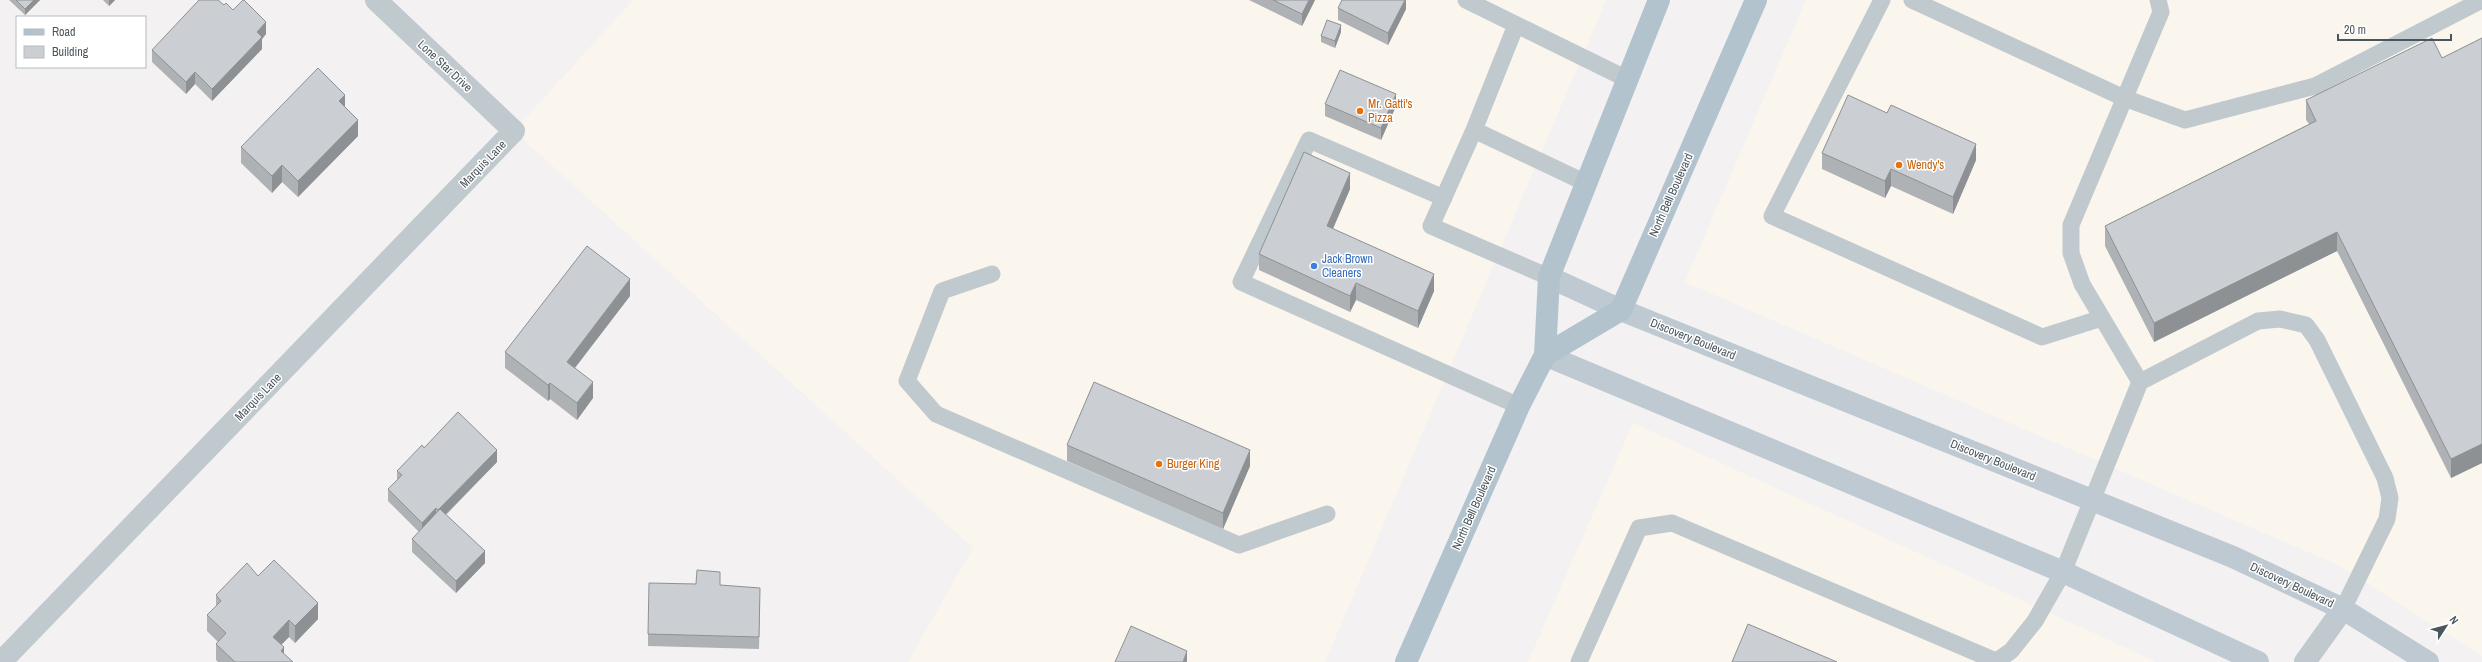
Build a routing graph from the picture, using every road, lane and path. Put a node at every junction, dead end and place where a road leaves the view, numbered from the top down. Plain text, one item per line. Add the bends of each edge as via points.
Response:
1 (376, 0) edge
2 (1466, 0) edge
3 (1659, 0) edge
4 (1756, 0) edge
5 (1882, 0) edge
6 (1912, 0) edge
7 (2158, 0) edge
8 (2482, 0) edge
9 (1516, 25) junction
10 (1629, 80) junction
11 (2124, 98) junction
12 (1474, 130) junction
13 (514, 131) joint
14 (1586, 183) junction
15 (1444, 198) junction
16 (992, 274) dead end
17 (1549, 277) junction
18 (1621, 310) junction
19 (2102, 318) junction
20 (1545, 355) junction
21 (2140, 382) junction
22 (1519, 406) junction
23 (2092, 500) junction
24 (1327, 514) dead end
25 (2063, 572) junction
26 (2343, 609) junction
27 (1, 662) edge
28 (1406, 662) edge
29 (1579, 662) edge
30 (1995, 662) edge
31 (2258, 662) edge
32 (2305, 662) edge
33 (2428, 662) edge

1 - 13 street, Lone Star Drive
2 - 9 lane
3 - 10 main road, North Bell Boulevard
4 - 18 main road, North Bell Boulevard
5 - 19 lane via 1772,216 2042,336
6 - 11 lane
7 - 11 lane via 2160,12
8 - 11 lane via 2315,86 2185,120
9 - 10 lane
9 - 12 lane
10 - 14 main road, North Bell Boulevard
11 - 19 lane via 2071,226 2071,253 2082,284
12 - 14 lane
12 - 15 lane
13 - 27 street, Marquis Lane
14 - 17 main road, North Bell Boulevard
15 - 17 lane via 1431,226
15 - 22 lane via 1309,140 1241,282
16 - 24 lane via 942,291 908,381 936,414 1239,545
17 - 18 street, Discovery Boulevard
17 - 20 main road, North Bell Boulevard
18 - 20 main road
18 - 23 street, Discovery Boulevard
19 - 21 lane
20 - 22 main road, North Bell Boulevard
20 - 25 street
21 - 23 lane
21 - 26 lane via 2258,321 2280,319 2306,324 2317,340 2385,478 2390,498 2387,519
22 - 28 main road, North Bell Boulevard
23 - 25 lane
23 - 26 street, Discovery Boulevard via 2233,557
25 - 30 lane via 2035,621 2011,651
25 - 31 street
26 - 32 street
26 - 33 street, Discovery Boulevard
29 - 30 lane via 1639,528 1672,523

